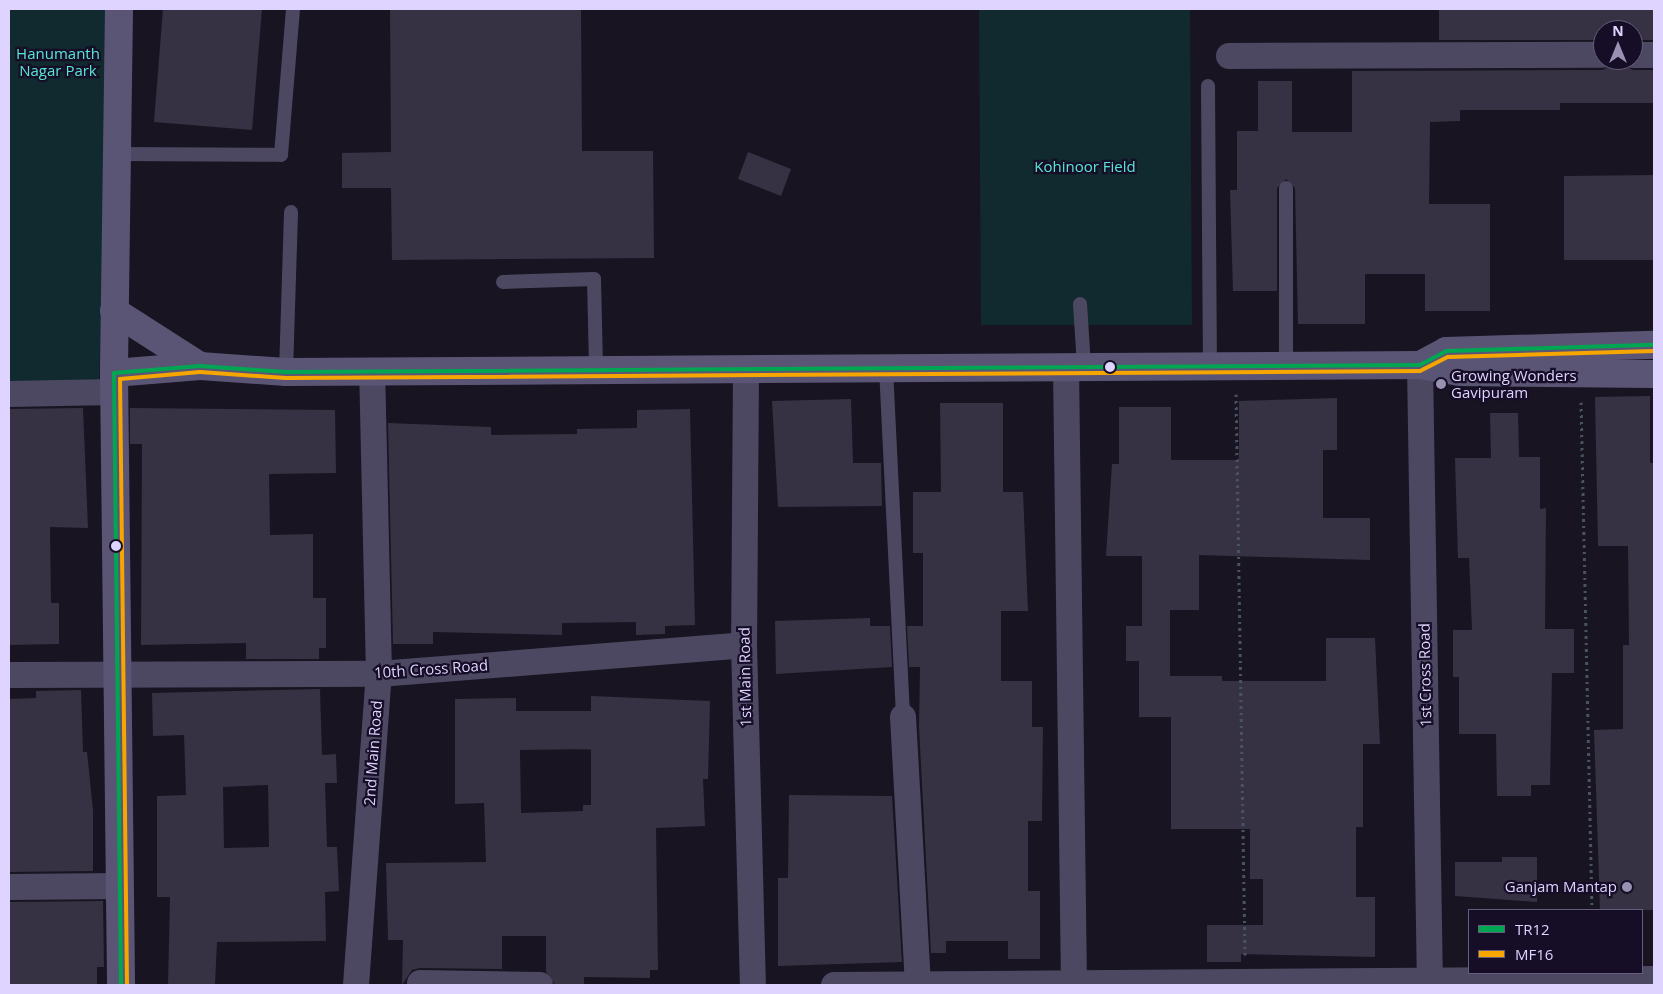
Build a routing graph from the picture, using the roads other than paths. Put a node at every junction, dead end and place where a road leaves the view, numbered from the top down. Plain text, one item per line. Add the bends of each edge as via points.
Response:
1 (119, 9) edge
2 (293, 9) edge
3 (1593, 55) edge
4 (1229, 56) dead end
5 (1208, 86) dead end
6 (116, 154) junction
7 (1286, 188) dead end
8 (291, 212) dead end
9 (503, 282) dead end
10 (1080, 304) dead end
11 (114, 311) junction
12 (1654, 345) edge
13 (1420, 364) junction
14 (200, 366) junction
15 (1222, 366) junction
16 (1286, 366) junction
17 (1075, 367) junction
18 (886, 368) junction
19 (746, 369) junction
20 (596, 370) junction
21 (372, 371) junction
22 (286, 372) junction
23 (1654, 374) edge
24 (114, 383) junction
25 (9, 394) edge
26 (744, 645) junction
27 (379, 674) junction
28 (9, 675) edge
29 (118, 678) junction
30 (903, 717) joint
31 (120, 886) junction
32 (9, 887) edge
33 (1654, 979) edge
34 (1430, 981) edge
35 (420, 983) dead end
36 (1246, 983) edge
37 (918, 984) edge
38 (1074, 984) edge
39 (121, 985) edge
40 (356, 985) edge
41 (540, 985) edge
42 (753, 985) edge
43 (834, 985) edge

1 - 6 main road
2 - 6 lane via 282,155
3 - 4 street
5 - 15 lane
6 - 11 main road
7 - 16 lane
8 - 22 lane
9 - 20 lane via 594,279
10 - 17 lane
11 - 14 main road
11 - 24 main road
12 - 13 main road via 1446,351
13 - 16 main road
13 - 23 main road via 1459,372
13 - 34 street, 1st Cross Road
14 - 22 main road
14 - 24 main road
15 - 16 main road
15 - 17 main road
17 - 18 main road
17 - 38 street
18 - 19 main road
18 - 30 lane
19 - 20 main road
19 - 26 street, 1st Main Road
20 - 21 main road
21 - 22 main road
21 - 27 street, 2nd Main Road
24 - 25 street
24 - 29 main road
26 - 27 street, 10th Cross Road
26 - 42 street, 1st Main Road
27 - 29 street, 10th Cross Road
27 - 40 street, 2nd Main Road
28 - 29 street, 10th Cross Road
29 - 31 main road
30 - 37 street
31 - 32 street
31 - 39 main road
33 - 34 street
34 - 36 street
35 - 41 street
36 - 38 street
37 - 38 street
37 - 43 street

